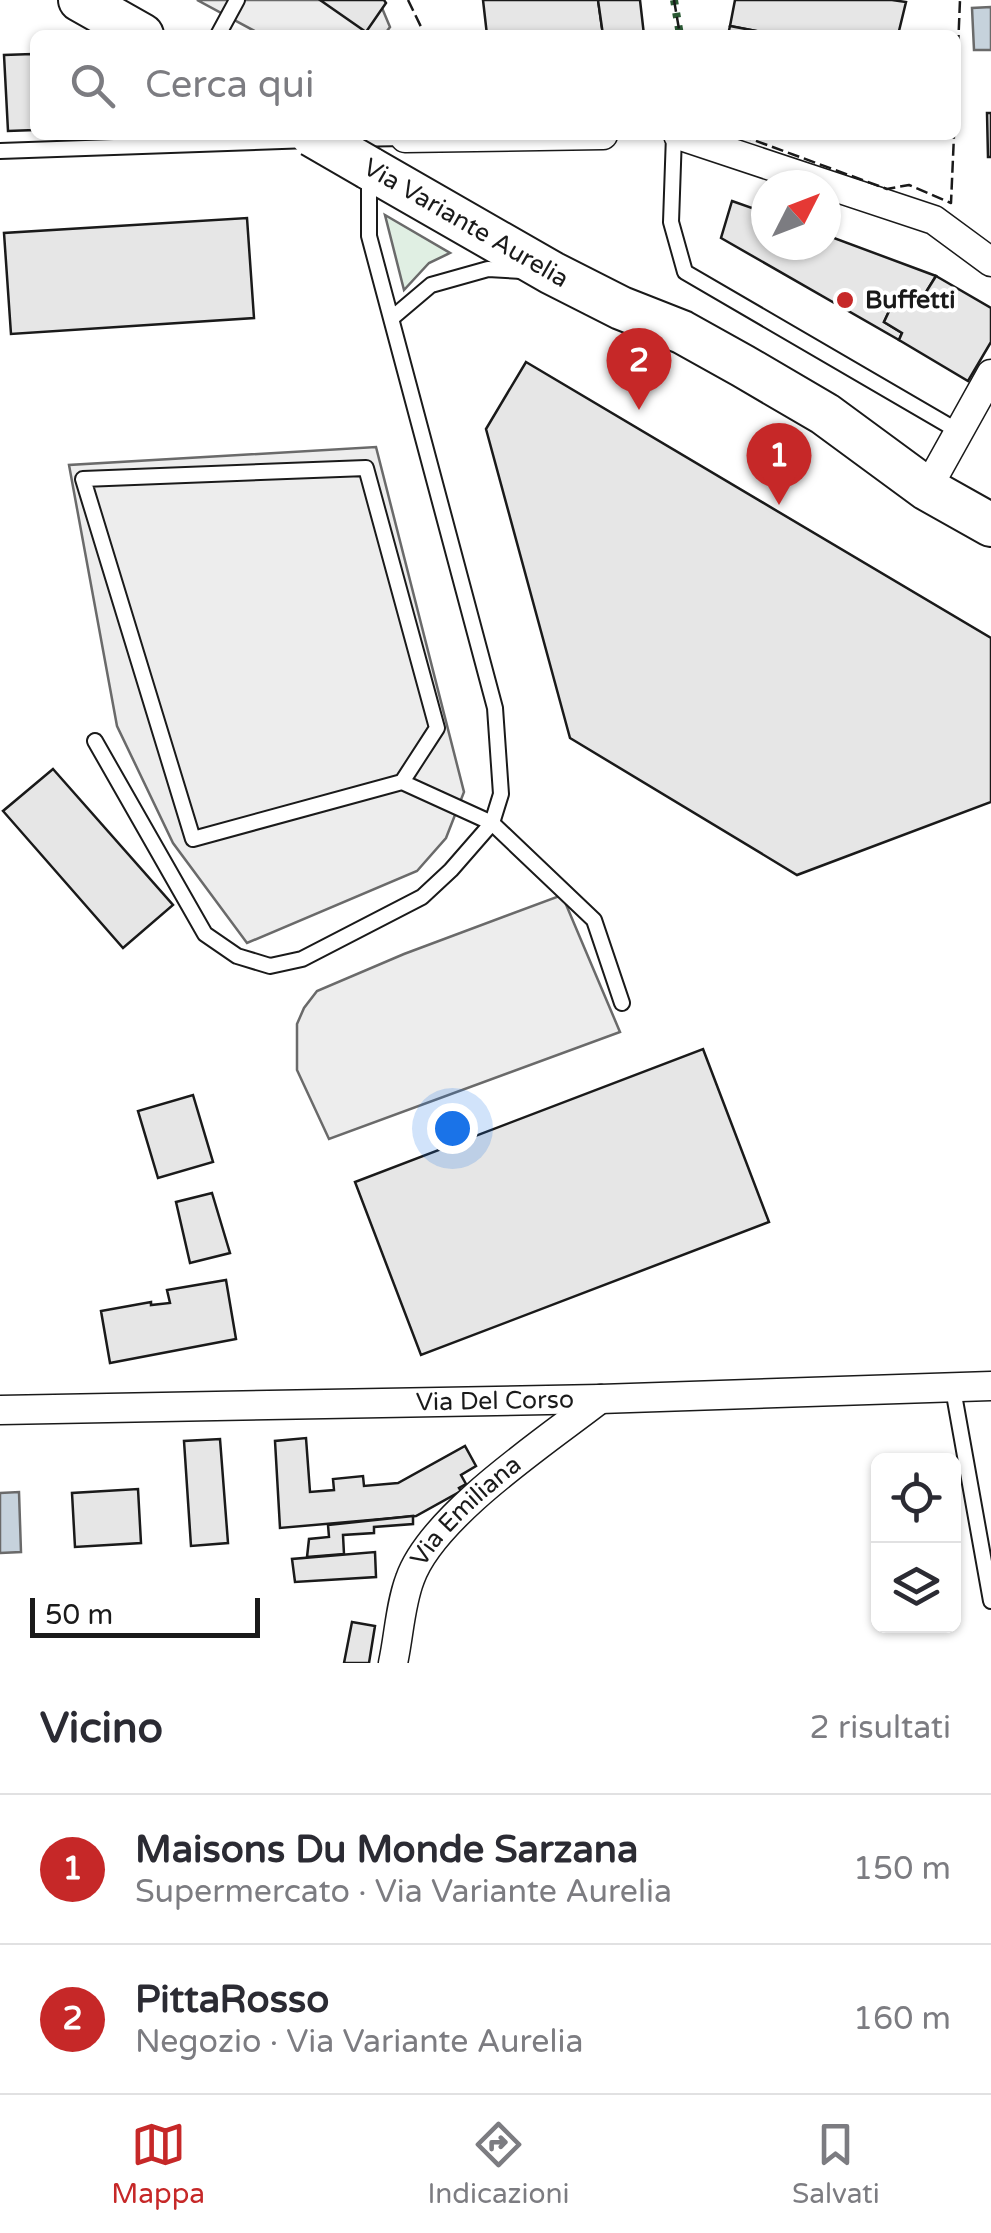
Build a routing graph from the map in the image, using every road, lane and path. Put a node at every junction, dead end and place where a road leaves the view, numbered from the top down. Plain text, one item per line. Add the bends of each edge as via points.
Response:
1 (80, 0) edge
2 (237, 0) edge
3 (133, 30) edge
4 (221, 30) edge
5 (321, 140) edge
6 (323, 140) edge
7 (676, 140) edge
8 (691, 140) edge
9 (0, 152) edge
10 (369, 168) junction
11 (991, 262) edge
12 (552, 273) junction
13 (392, 318) junction
14 (991, 374) edge
15 (958, 431) junction
16 (911, 479) junction
17 (991, 524) edge
18 (95, 741) dead end
19 (402, 782) junction
20 (492, 823) junction
21 (622, 1003) dead end
22 (991, 1386) edge
23 (952, 1389) junction
24 (600, 1399) junction
25 (0, 1410) edge
26 (991, 1601) edge
27 (393, 1663) edge

1 - 3 main road
2 - 4 lane
5 - 10 main road, Via Variante Aurelia, bridge
6 - 9 lane
7 - 15 lane via 671,222 685,272
8 - 11 street via 934,220
10 - 12 main road, Via Variante Aurelia
10 - 13 lane via 369,236
12 - 13 lane via 488,270 431,285
12 - 16 main road, Via Variante Aurelia via 621,308 667,352 803,434
13 - 20 lane via 495,708 501,794
14 - 15 street
15 - 16 street
16 - 17 main road, Via Variante Aurelia
18 - 20 lane via 205,934 237,956 270,966 302,959 422,897
19 - 19 lane via 193,839 83,479 366,468 438,728
19 - 20 lane
20 - 21 lane via 594,920
22 - 23 street, Via Del Corso
23 - 24 street, Via Del Corso
23 - 26 lane
24 - 25 street, Via Del Corso
24 - 27 street, Via Emiliana via 484,1490 431,1542 410,1578

